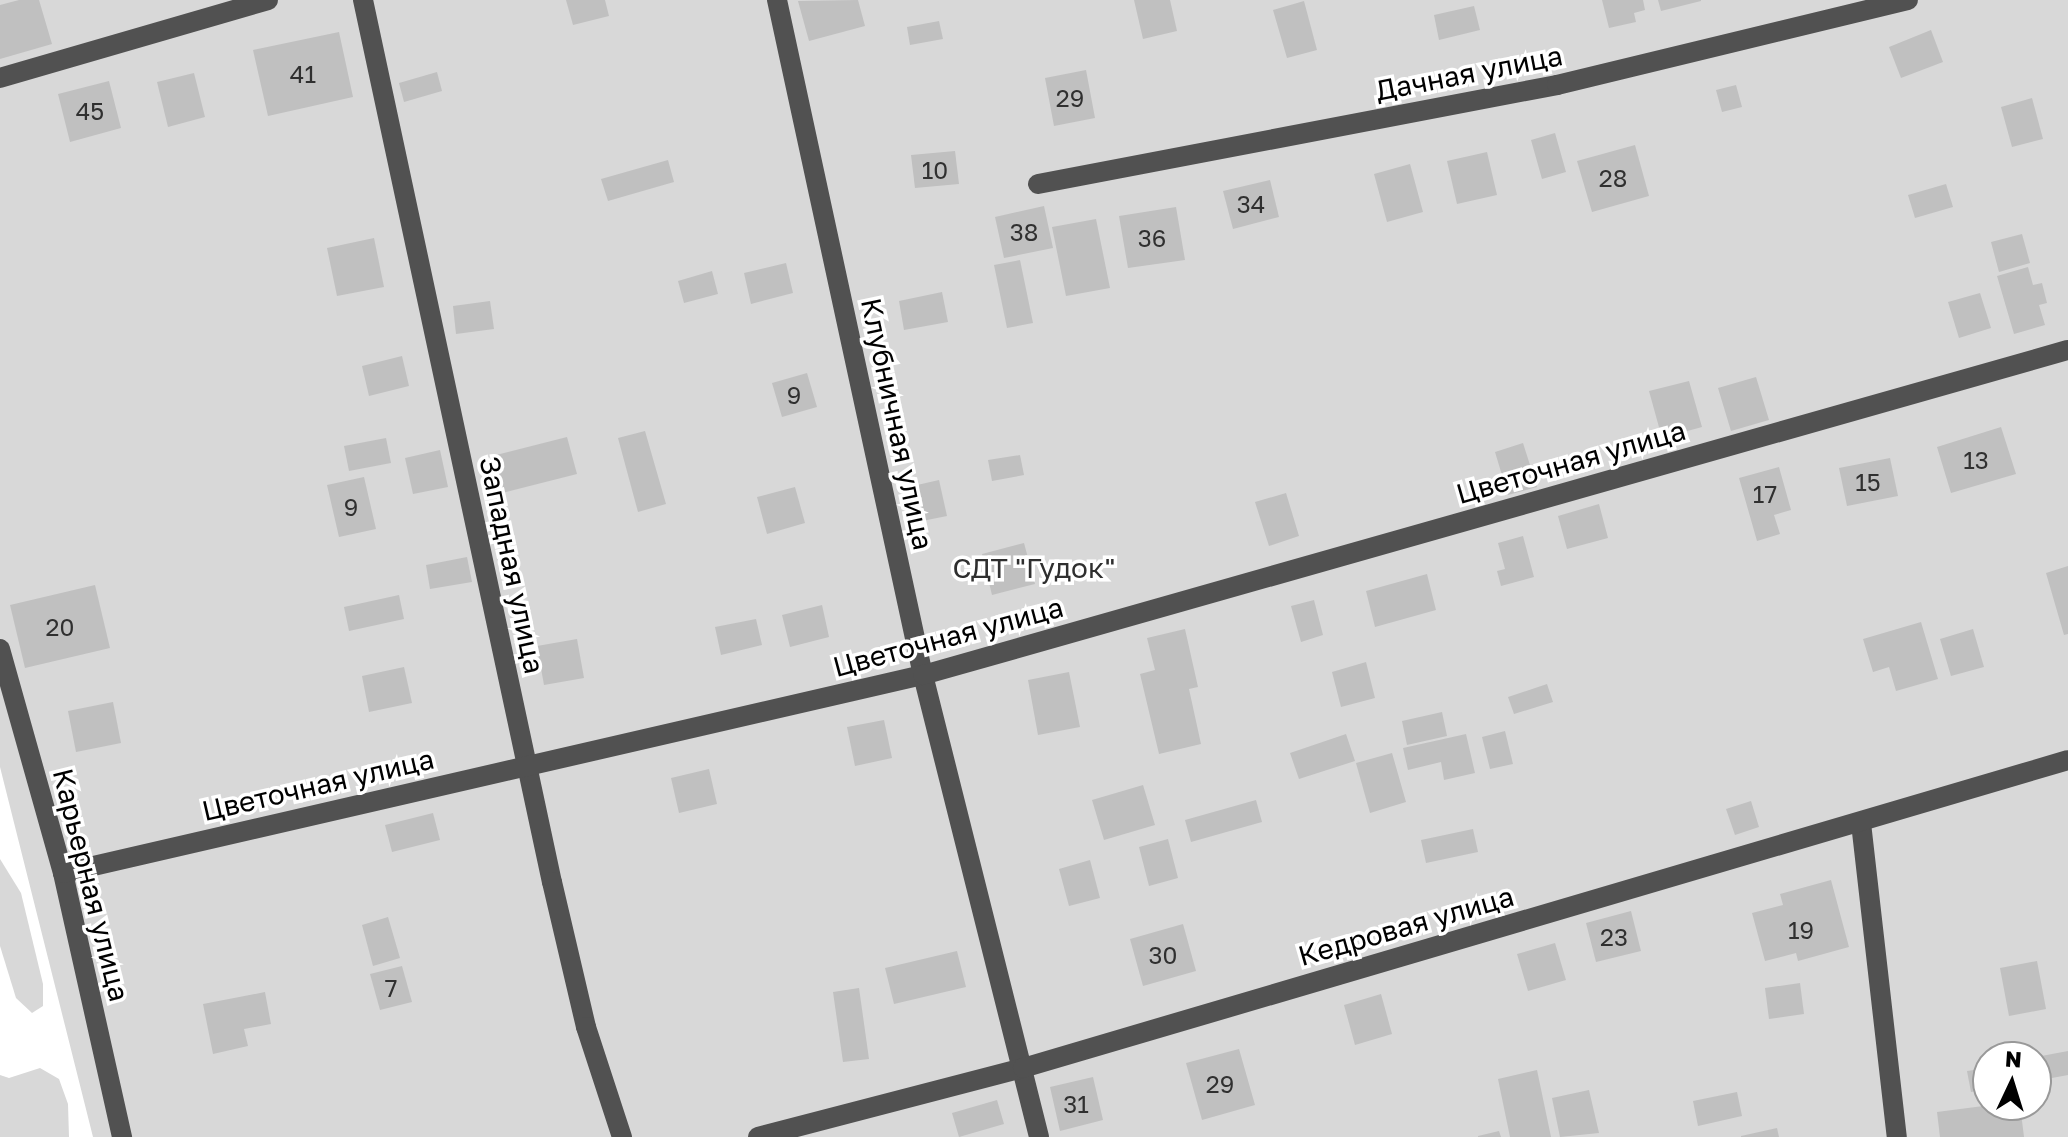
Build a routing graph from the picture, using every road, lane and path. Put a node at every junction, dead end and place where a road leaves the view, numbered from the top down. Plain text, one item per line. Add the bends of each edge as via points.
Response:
1 (268, 0) edge
2 (363, 0) edge
3 (777, 0) edge
4 (1908, 0) edge
5 (0, 78) edge
6 (1038, 184) dead end
7 (2068, 350) edge
8 (0, 649) edge
9 (923, 675) junction
10 (2068, 760) edge
11 (527, 766) junction
12 (1861, 823) junction
13 (63, 873) junction
14 (1023, 1068) junction
15 (122, 1137) edge
16 (622, 1137) edge
17 (758, 1137) edge
18 (1039, 1137) edge
19 (1897, 1137) edge

1 - 5 street
2 - 11 street, Западная улица
3 - 9 street, Клубничная улица
4 - 6 street, Дачная улица via 1557,85
7 - 9 street, Цветочная улица
8 - 13 street, Карьерная улица
9 - 11 street, Цветочная улица
9 - 14 street, Клубничная улица
10 - 12 street, Кедровая улица
11 - 13 street, Цветочная улица
11 - 16 street, Западная улица via 586,1027
12 - 14 street, Кедровая улица
12 - 19 street
13 - 15 street, Карьерная улица
14 - 17 street, Кедровая улица
14 - 18 street, Клубничная улица

